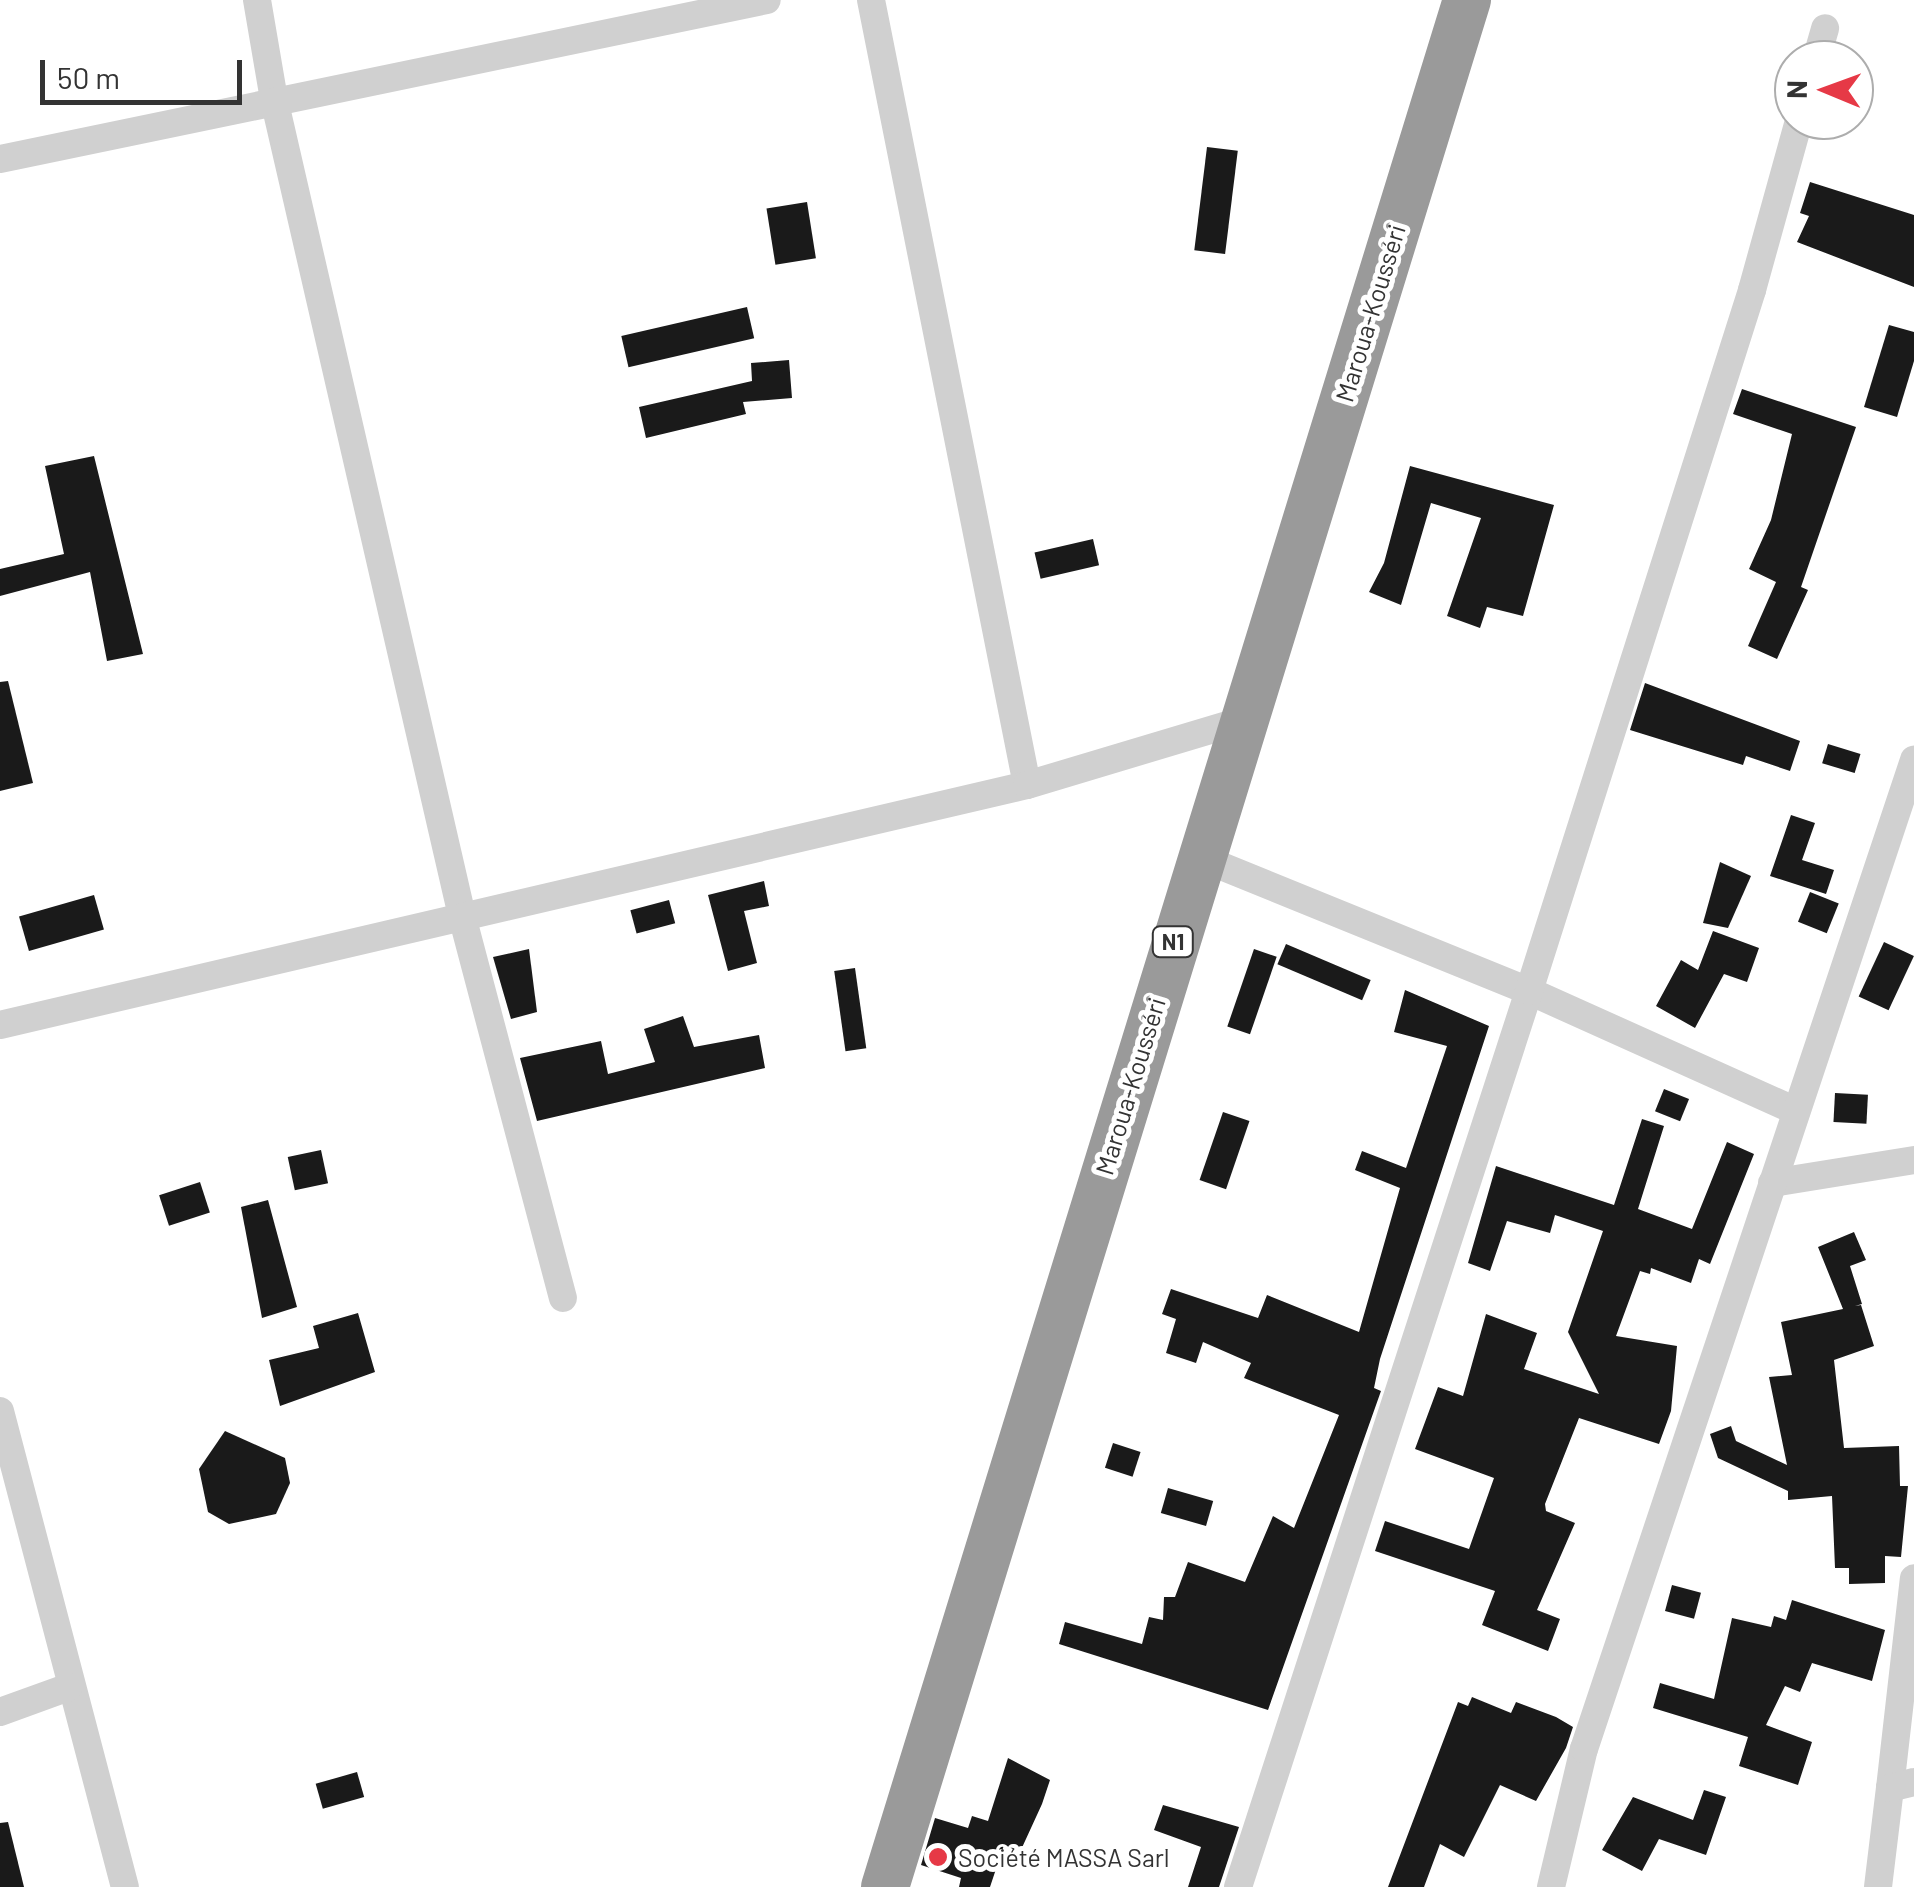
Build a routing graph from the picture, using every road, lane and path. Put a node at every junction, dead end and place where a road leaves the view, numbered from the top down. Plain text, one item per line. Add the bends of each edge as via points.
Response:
1 (257, 0) edge
2 (768, 0) edge
3 (871, 0) edge
4 (1468, 0) edge
5 (1824, 28) dead end
6 (1821, 40) edge
7 (274, 98) junction
8 (1793, 140) edge
9 (0, 159) edge
10 (1243, 720) junction
11 (1914, 760) edge
12 (1027, 784) junction
13 (1199, 857) junction
14 (462, 916) junction
15 (1530, 991) junction
16 (0, 1025) edge
17 (1796, 1111) junction
18 (1914, 1160) edge
19 (1772, 1183) junction
20 (563, 1298) dead end
21 (0, 1411) edge
22 (1914, 1578) edge
23 (69, 1687) junction
24 (0, 1712) edge
25 (1902, 1785) edge
26 (124, 1887) edge
27 (885, 1887) edge
28 (1238, 1887) edge
29 (1551, 1887) edge
30 (1878, 1887) edge

1 - 7 street
2 - 7 street
3 - 12 street
4 - 10 highway, Maroua-Kousséri / N1
5 - 6 street
7 - 9 street
7 - 14 street
8 - 15 street
10 - 12 street
10 - 13 highway, Maroua-Kousséri / N1
11 - 17 street
12 - 14 street
13 - 15 street
13 - 27 highway, Maroua-Kousséri / N1
14 - 16 street
14 - 20 street
15 - 17 street
15 - 28 street
17 - 19 street
18 - 19 street
19 - 29 street via 1584,1750
21 - 23 street
22 - 25 street
23 - 24 street
23 - 26 street
25 - 30 street

